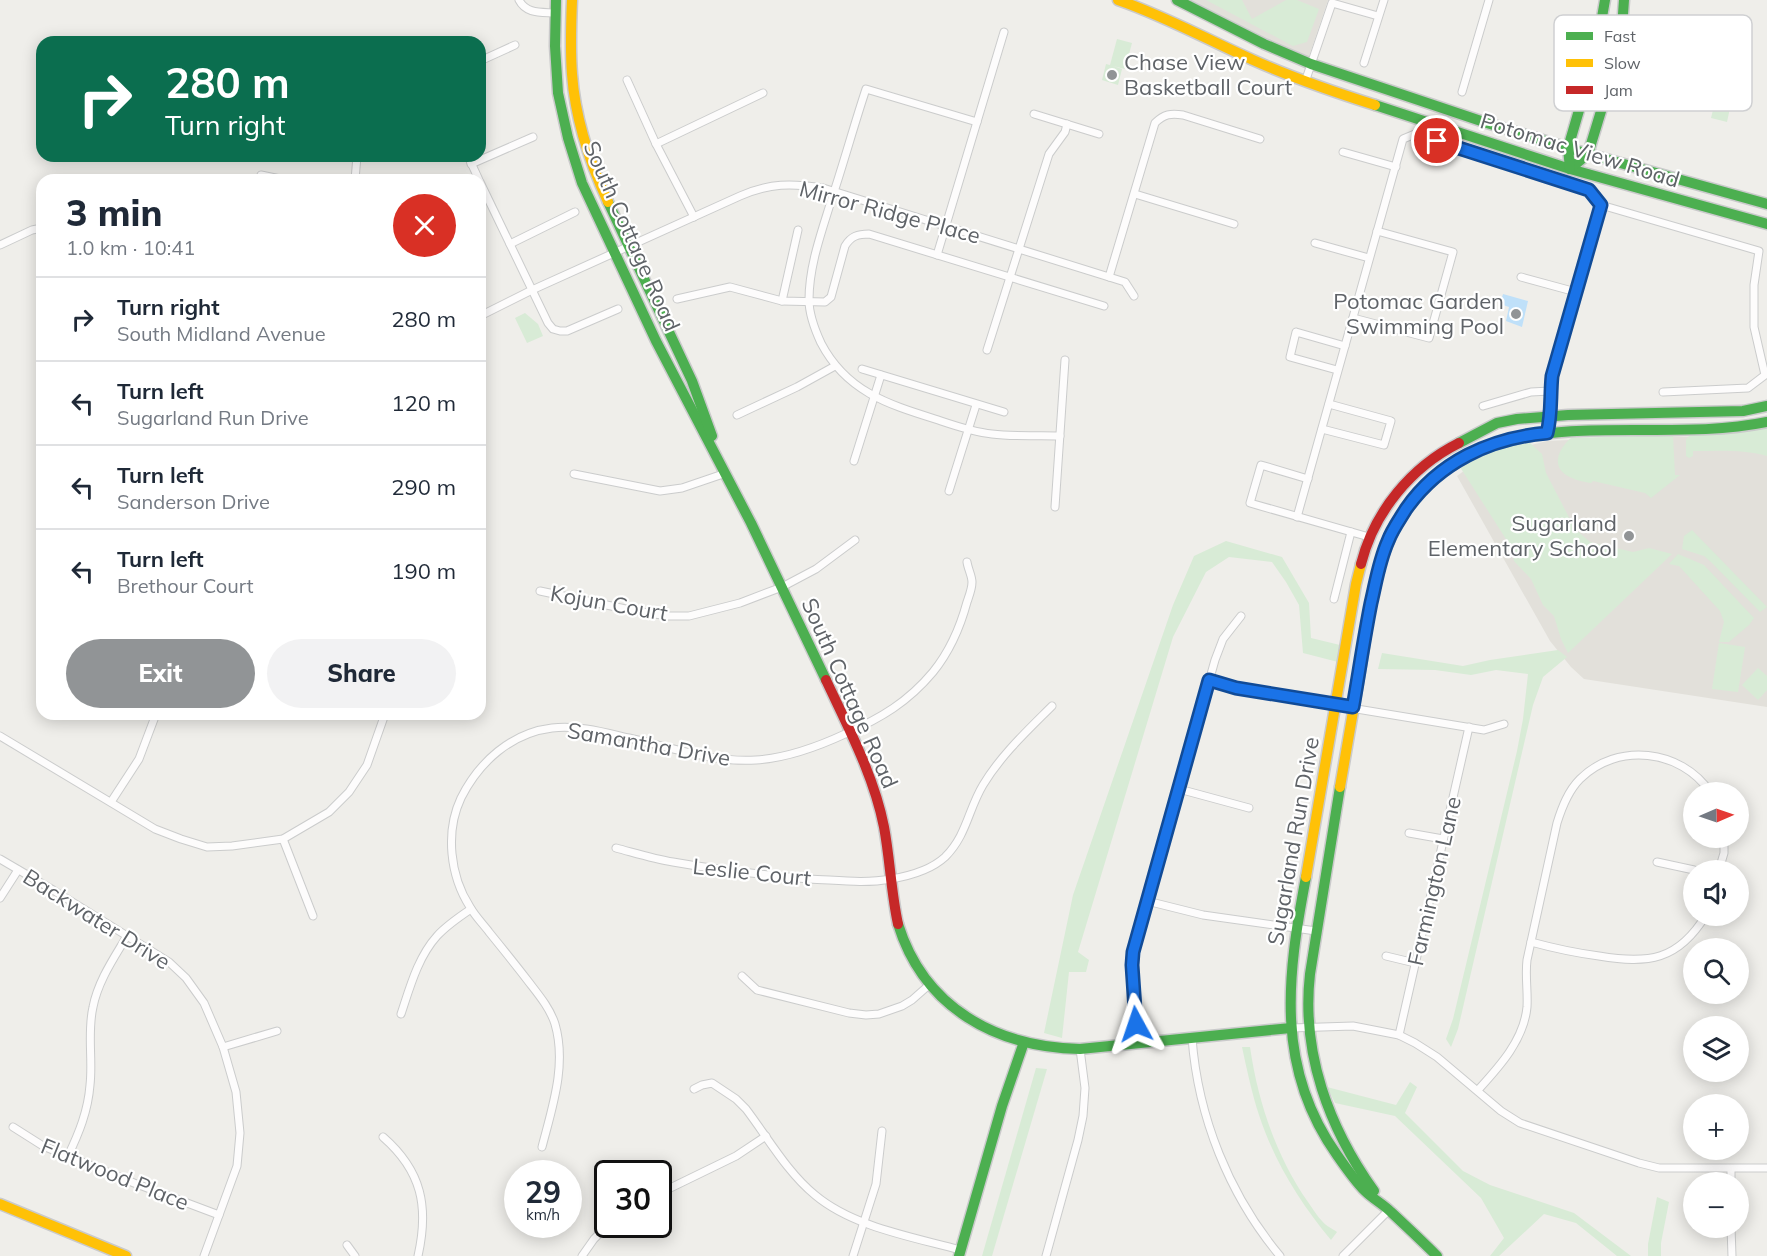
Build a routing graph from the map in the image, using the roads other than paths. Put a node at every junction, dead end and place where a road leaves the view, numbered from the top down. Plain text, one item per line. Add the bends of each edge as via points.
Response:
1 (519, 0) edge
2 (556, 0) edge
3 (573, 0) edge
4 (1118, 0) edge
5 (1177, 0) edge
6 (1384, 0) edge
7 (1489, 0) edge
8 (1605, 0) edge
9 (1624, 0) edge
10 (555, 13) junction
11 (1602, 15) edge
12 (1623, 15) edge
13 (1378, 16) junction
14 (1004, 33) dead end
15 (515, 45) dead end
16 (486, 58) edge
17 (1364, 63) dead end
18 (1311, 64) junction
19 (627, 80) dead end
20 (1305, 82) junction
21 (1462, 92) dead end
22 (763, 93) dead end
23 (1579, 111) edge
24 (1601, 111) edge
25 (1034, 114) dead end
26 (977, 122) junction
27 (1067, 124) junction
28 (1099, 134) dead end
29 (533, 137) dead end
30 (1260, 139) dead end
31 (656, 144) junction
32 (1568, 148) junction
33 (1342, 152) dead end
34 (486, 154) edge
35 (1588, 154) junction
36 (1396, 167) junction
37 (1570, 169) junction
38 (834, 192) junction
39 (486, 194) edge
40 (1135, 194) junction
41 (1767, 204) edge
42 (1601, 205) junction
43 (575, 213) dead end
44 (694, 218) junction
45 (1234, 224) dead end
46 (1767, 224) edge
47 (946, 226) junction
48 (36, 229) edge
49 (798, 230) dead end
50 (1377, 231) junction
51 (1, 243) edge
52 (1315, 243) dead end
53 (510, 244) junction
54 (630, 246) junction
55 (1018, 248) junction
56 (615, 253) junction
57 (937, 255) junction
58 (1369, 258) junction
59 (1109, 277) junction
60 (1521, 277) dead end
61 (1009, 278) junction
62 (532, 290) junction
63 (1576, 292) junction
64 (1134, 296) dead end
65 (677, 299) dead end
66 (782, 301) junction
67 (809, 302) junction
68 (1104, 306) dead end
69 (618, 309) dead end
70 (486, 313) edge
71 (1353, 318) junction
72 (1345, 346) junction
73 (987, 350) dead end
74 (1065, 360) dead end
75 (835, 366) junction
76 (862, 369) dead end
77 (1337, 370) junction
78 (881, 375) junction
79 (1550, 391) junction
80 (1663, 392) dead end
81 (874, 397) junction
82 (1329, 404) junction
83 (976, 405) junction
84 (1483, 406) dead end
85 (1767, 406) edge
86 (1004, 412) dead end
87 (737, 415) dead end
88 (1551, 416) junction
89 (1767, 422) edge
90 (1322, 429) junction
91 (968, 430) junction
92 (1547, 433) junction
93 (1060, 436) junction
94 (854, 461) dead end
95 (726, 473) junction
96 (574, 474) dead end
97 (1308, 479) junction
98 (950, 490) dead end
99 (1055, 507) dead end
100 (1297, 517) junction
101 (1351, 532) junction
102 (1369, 537) junction
103 (855, 540) dead end
104 (967, 562) dead end
105 (782, 587) junction
106 (540, 591) dead end
107 (1334, 598) dead end
108 (1241, 616) dead end
109 (1209, 680) junction
110 (1335, 705) junction
111 (1052, 706) dead end
112 (1353, 707) junction
113 (154, 720) edge
114 (383, 720) edge
115 (1504, 724) dead end
116 (1469, 727) junction
117 (850, 732) junction
118 (0, 736) edge
119 (1702, 782) edge
120 (1179, 789) junction
121 (111, 802) junction
122 (1249, 808) dead end
123 (1409, 833) dead end
124 (283, 839) junction
125 (1443, 840) junction
126 (616, 848) dead end
127 (0, 859) edge
128 (1657, 862) dead end
129 (1683, 868) edge
130 (18, 870) junction
131 (889, 880) junction
132 (0, 898) edge
133 (1147, 901) junction
134 (471, 909) junction
135 (313, 916) dead end
136 (1698, 926) edge
137 (1296, 929) junction
138 (1316, 932) junction
139 (127, 936) junction
140 (1531, 942) junction
141 (1386, 956) dead end
142 (1415, 963) junction
143 (742, 976) dead end
144 (929, 985) junction
145 (401, 1014) dead end
146 (1291, 1028) junction
147 (1310, 1028) junction
148 (277, 1031) dead end
149 (1399, 1035) junction
150 (1192, 1038) junction
151 (1024, 1042) junction
152 (1138, 1043) junction
153 (223, 1047) junction
154 (1080, 1048) junction
155 (694, 1089) dead end
156 (1478, 1090) junction
157 (14, 1127) dead end
158 (882, 1131) dead end
159 (766, 1136) junction
160 (383, 1137) dead end
161 (542, 1147) dead end
162 (68, 1156) junction
163 (1767, 1168) edge
164 (1731, 1169) joint
165 (672, 1187) edge
166 (0, 1204) edge
167 (1389, 1210) junction
168 (219, 1215) junction
169 (864, 1223) junction
170 (595, 1238) edge
171 (1731, 1238) edge
172 (347, 1245) dead end
173 (959, 1253) edge
174 (126, 1256) edge
175 (204, 1256) edge
176 (355, 1256) edge
177 (418, 1256) edge
178 (582, 1256) edge
179 (853, 1256) edge
180 (1046, 1256) edge
181 (1280, 1256) edge
182 (1343, 1256) edge
183 (1437, 1256) edge
184 (1732, 1256) edge

1 - 10 street via 530,10
2 - 10 street, South Cottage Road
3 - 54 street, South Cottage Road via 572,75 581,125 601,186
4 - 20 street, Potomac View Road
5 - 18 street, Potomac View Road
6 - 13 street
7 - 21 street
8 - 11 street
9 - 12 street
10 - 56 street, South Cottage Road via 557,82 568,139 582,182
13 - 17 street
13 - 18 street via 1332,3
14 - 26 street
15 - 16 street
18 - 20 street
18 - 32 street, Potomac View Road
19 - 31 street
20 - 37 street, Potomac View Road
22 - 31 street
23 - 32 street
24 - 35 street
25 - 27 street
26 - 38 street via 866,89
26 - 47 street
27 - 28 street
27 - 55 street via 1049,154
29 - 34 street
30 - 40 street via 1184,115 1162,116 1155,123
31 - 44 street
32 - 35 street, Potomac View Road
32 - 37 street
33 - 36 street
35 - 37 street
35 - 41 street, Potomac View Road
36 - 42 street via 1403,139 1415,134 1589,190
36 - 50 street
37 - 46 street, Potomac View Road
38 - 44 street, Mirror Ridge Place via 799,184 769,186
38 - 47 street, Mirror Ridge Place
38 - 67 street via 815,255
39 - 53 street
40 - 45 street
40 - 59 street
42 - 63 street
42 - 80 street via 1759,251 1754,327 1765,375 1748,388
43 - 53 street
44 - 54 street, Mirror Ridge Place
47 - 55 street, Mirror Ridge Place
47 - 57 street
48 - 51 street
49 - 66 street
50 - 58 street
50 - 71 street via 1453,252 1429,338
52 - 58 street
53 - 62 street
54 - 56 street, Mirror Ridge Place
54 - 95 street, South Cottage Road via 692,381
55 - 59 street, Mirror Ridge Place
55 - 61 street
56 - 62 street, Mirror Ridge Place
56 - 95 street, South Cottage Road via 661,353
57 - 61 street
57 - 67 street via 859,234 845,246 831,297 825,302
58 - 71 street
59 - 64 street, Mirror Ridge Place via 1125,282
60 - 63 street
61 - 68 street
61 - 73 street
62 - 69 street via 553,329 560,332
62 - 70 street, Mirror Ridge Place
63 - 79 street
65 - 66 street via 730,287
66 - 67 street
67 - 75 street via 816,332
71 - 72 street
72 - 77 street
72 - 77 street via 1296,333 1290,357
74 - 93 street
75 - 81 street
75 - 87 street
76 - 78 street
77 - 82 street
78 - 81 street
78 - 83 street
79 - 84 street via 1531,392
79 - 88 street
81 - 91 street
81 - 94 street
82 - 90 street
82 - 90 street via 1391,421 1384,445
83 - 86 street
83 - 91 street
85 - 88 street, Sugarland Run Drive via 1722,413
88 - 92 street
88 - 102 street, Sugarland Run Drive via 1497,423 1442,452 1407,481
89 - 92 street, Sugarland Run Drive via 1727,428
90 - 97 street
91 - 93 street via 993,435
91 - 98 street
92 - 112 street, Sugarland Run Drive via 1500,442 1464,457 1431,480 1406,510 1379,565
93 - 99 street
95 - 96 street via 660,491
95 - 105 street, South Cottage Road
97 - 100 street
97 - 100 street via 1261,465 1252,494 1250,503
100 - 101 street
101 - 102 street
101 - 107 street
102 - 110 street, Sugarland Run Drive via 1356,584
103 - 105 street, Kojun Court via 816,569
104 - 117 street, Samantha Drive via 972,584 964,615 940,663 905,701
105 - 106 street, Kojun Court via 689,616 635,611
105 - 117 street, South Cottage Road
108 - 109 street via 1223,639
109 - 110 street
109 - 120 street
110 - 112 street
110 - 137 street, Sugarland Run Drive
111 - 131 street, Leslie Court via 989,776 966,827 949,852 923,870
112 - 116 street
112 - 138 street, Sugarland Run Drive
113 - 121 street via 139,759
114 - 124 street via 367,765 349,792 329,812
115 - 116 street via 1484,730
116 - 125 street, Farmington Lane
117 - 131 street, South Cottage Road via 880,811
117 - 134 street, Samantha Drive via 802,751 750,760 719,758 581,728 551,728 518,738 478,771 455,814 452,858
118 - 121 street
119 - 140 street via 1674,762 1641,754 1608,761 1588,772 1574,786 1562,808
120 - 122 street
120 - 133 street
121 - 124 street via 155,829 207,847
123 - 125 street
124 - 135 street
125 - 142 street, Farmington Lane
126 - 131 street, Leslie Court via 671,862 739,872 842,881
127 - 130 street, Backwater Drive
128 - 129 street
130 - 132 street
130 - 139 street, Backwater Drive
131 - 144 street, South Cottage Road via 901,937
133 - 137 street via 1203,915
133 - 152 street via 1132,965
134 - 145 street via 449,924 428,947
134 - 161 street, Samantha Drive via 546,1004 555,1025 558,1078
136 - 140 street via 1682,944 1643,960 1590,955
137 - 138 street
137 - 146 street, Sugarland Run Drive
138 - 147 street, Sugarland Run Drive via 1309,983
139 - 153 street, Backwater Drive via 169,962 186,978 204,1003
139 - 162 street via 93,1007 90,1086 83,1119
140 - 156 street via 1525,973 1527,1008 1521,1031
141 - 142 street
142 - 149 street, Farmington Lane
143 - 144 street via 757,990 866,1015 902,1006
144 - 151 street, South Cottage Road via 973,1021
146 - 147 street
146 - 150 street, South Cottage Road
146 - 167 street, Sugarland Run Drive via 1301,1084 1320,1128 1352,1176
147 - 149 street via 1353,1026
147 - 167 street, Sugarland Run Drive via 1322,1090 1343,1145
148 - 153 street
149 - 156 street via 1437,1057
150 - 152 street, South Cottage Road
150 - 181 street via 1194,1069 1222,1159 1247,1210
151 - 154 street, South Cottage Road
151 - 173 street
152 - 154 street, South Cottage Road
153 - 168 street, Backwater Drive via 236,1092 240,1133 237,1166
154 - 180 street via 1085,1088 1083,1116
155 - 159 street via 712,1083 725,1090 746,1109
156 - 164 street via 1520,1123 1639,1163 1659,1168
157 - 162 street, Flatwood Place via 43,1146
158 - 169 street via 876,1184
159 - 165 street via 736,1156
159 - 169 street via 814,1194
160 - 177 street via 407,1163 419,1188 424,1216
162 - 168 street, Flatwood Place
163 - 164 street
166 - 174 street
167 - 182 street
167 - 183 street, Sugarland Run Drive
168 - 175 street, Backwater Drive
169 - 173 street
169 - 179 street
170 - 178 street
171 - 184 street
172 - 176 street

